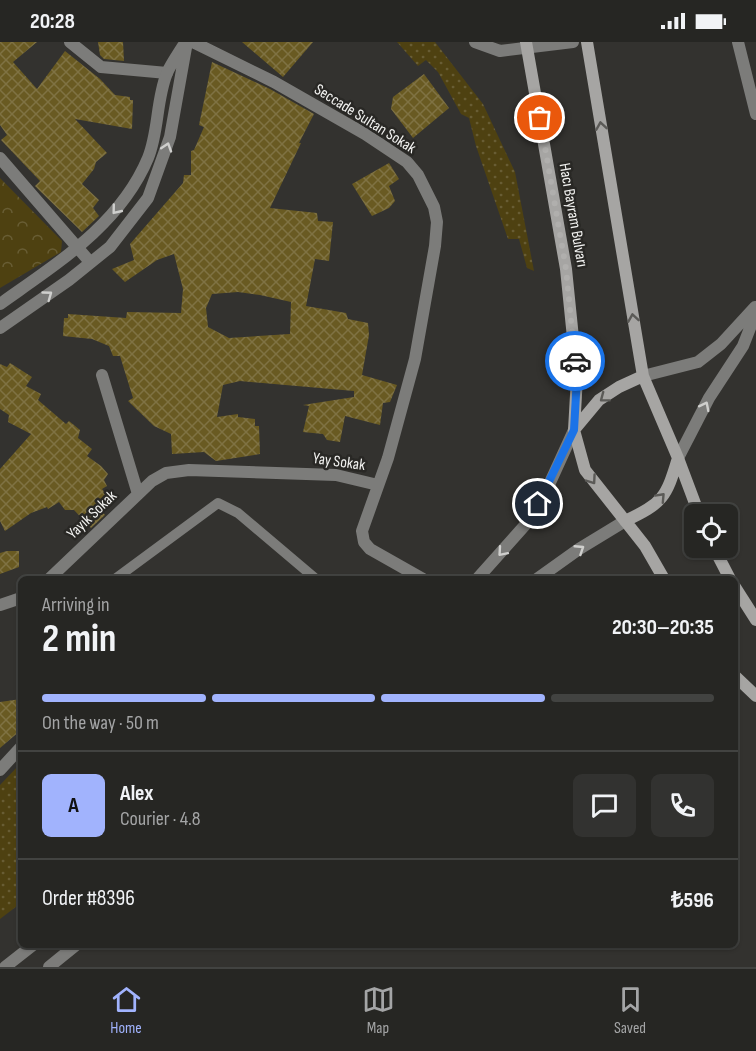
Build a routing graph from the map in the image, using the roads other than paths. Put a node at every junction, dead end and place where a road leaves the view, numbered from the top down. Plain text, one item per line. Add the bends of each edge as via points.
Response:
1 (70, 42) edge
2 (186, 42) edge
3 (193, 42) edge
4 (475, 42) edge
5 (573, 42) edge
6 (587, 42) edge
7 (738, 42) edge
8 (527, 45) edge
9 (167, 73) junction
10 (756, 114) edge
11 (0, 158) edge
12 (78, 247) junction
13 (90, 262) junction
14 (0, 304) edge
15 (756, 306) edge
16 (756, 314) edge
17 (423, 318) joint
18 (0, 328) edge
19 (102, 375) dead end
20 (643, 376) junction
21 (574, 430) junction
22 (678, 458) junction
23 (159, 476) joint
24 (378, 485) junction
25 (138, 494) junction
26 (695, 504) edge
27 (625, 521) junction
28 (719, 558) edge
29 (52, 576) edge
30 (119, 576) edge
31 (312, 576) edge
32 (417, 576) edge
33 (480, 576) edge
34 (541, 576) edge
35 (662, 576) edge
36 (728, 576) edge
37 (738, 592) edge
38 (18, 599) edge
39 (0, 604) edge
40 (756, 620) edge
41 (738, 679) edge
42 (756, 696) edge
43 (18, 750) edge
44 (0, 770) edge
45 (29, 948) edge
46 (72, 948) edge
47 (5, 967) edge
48 (49, 967) edge

1 - 9 street via 101,67
2 - 9 street
13 -> 2 street via 110,247 148,198 170,137
3 - 17 street, Seccade Sultan Sokak via 365,134 407,162 418,175 431,199 437,222
4 - 8 street via 500,51
5 - 8 street
20 -> 6 main road
7 - 10 street
8 - 21 main road, Hacı Bayram Bulvarı via 566,269 577,377
9 -> 12 street via 147,159 117,208
11 - 12 street
12 - 13 street
12 - 14 street
18 -> 13 street
15 - 20 street via 721,344 698,362
22 -> 16 street via 709,398 743,346
17 - 24 street, Yay Sokak via 397,427
19 - 25 street
20 -> 21 main road via 599,400
20 - 22 main road
21 -> 27 main road, Hacı Bayram Bulvarı via 585,470
21 -> 33 street via 526,524
22 - 26 main road
27 -> 22 main road via 648,510 666,494
23 - 24 street, Yay Sokak via 189,470 336,475
23 - 25 street, Yayık Sokak
24 - 32 street via 362,531 364,542
25 - 29 street, Yayık Sokak
34 -> 27 street
27 - 35 main road, Hacı Bayram Bulvarı
28 - 36 main road
30 - 31 lane via 218,503 238,513
37 - 40 main road
38 - 39 street
41 - 42 main road
43 - 44 street
45 - 47 street
46 - 48 street

